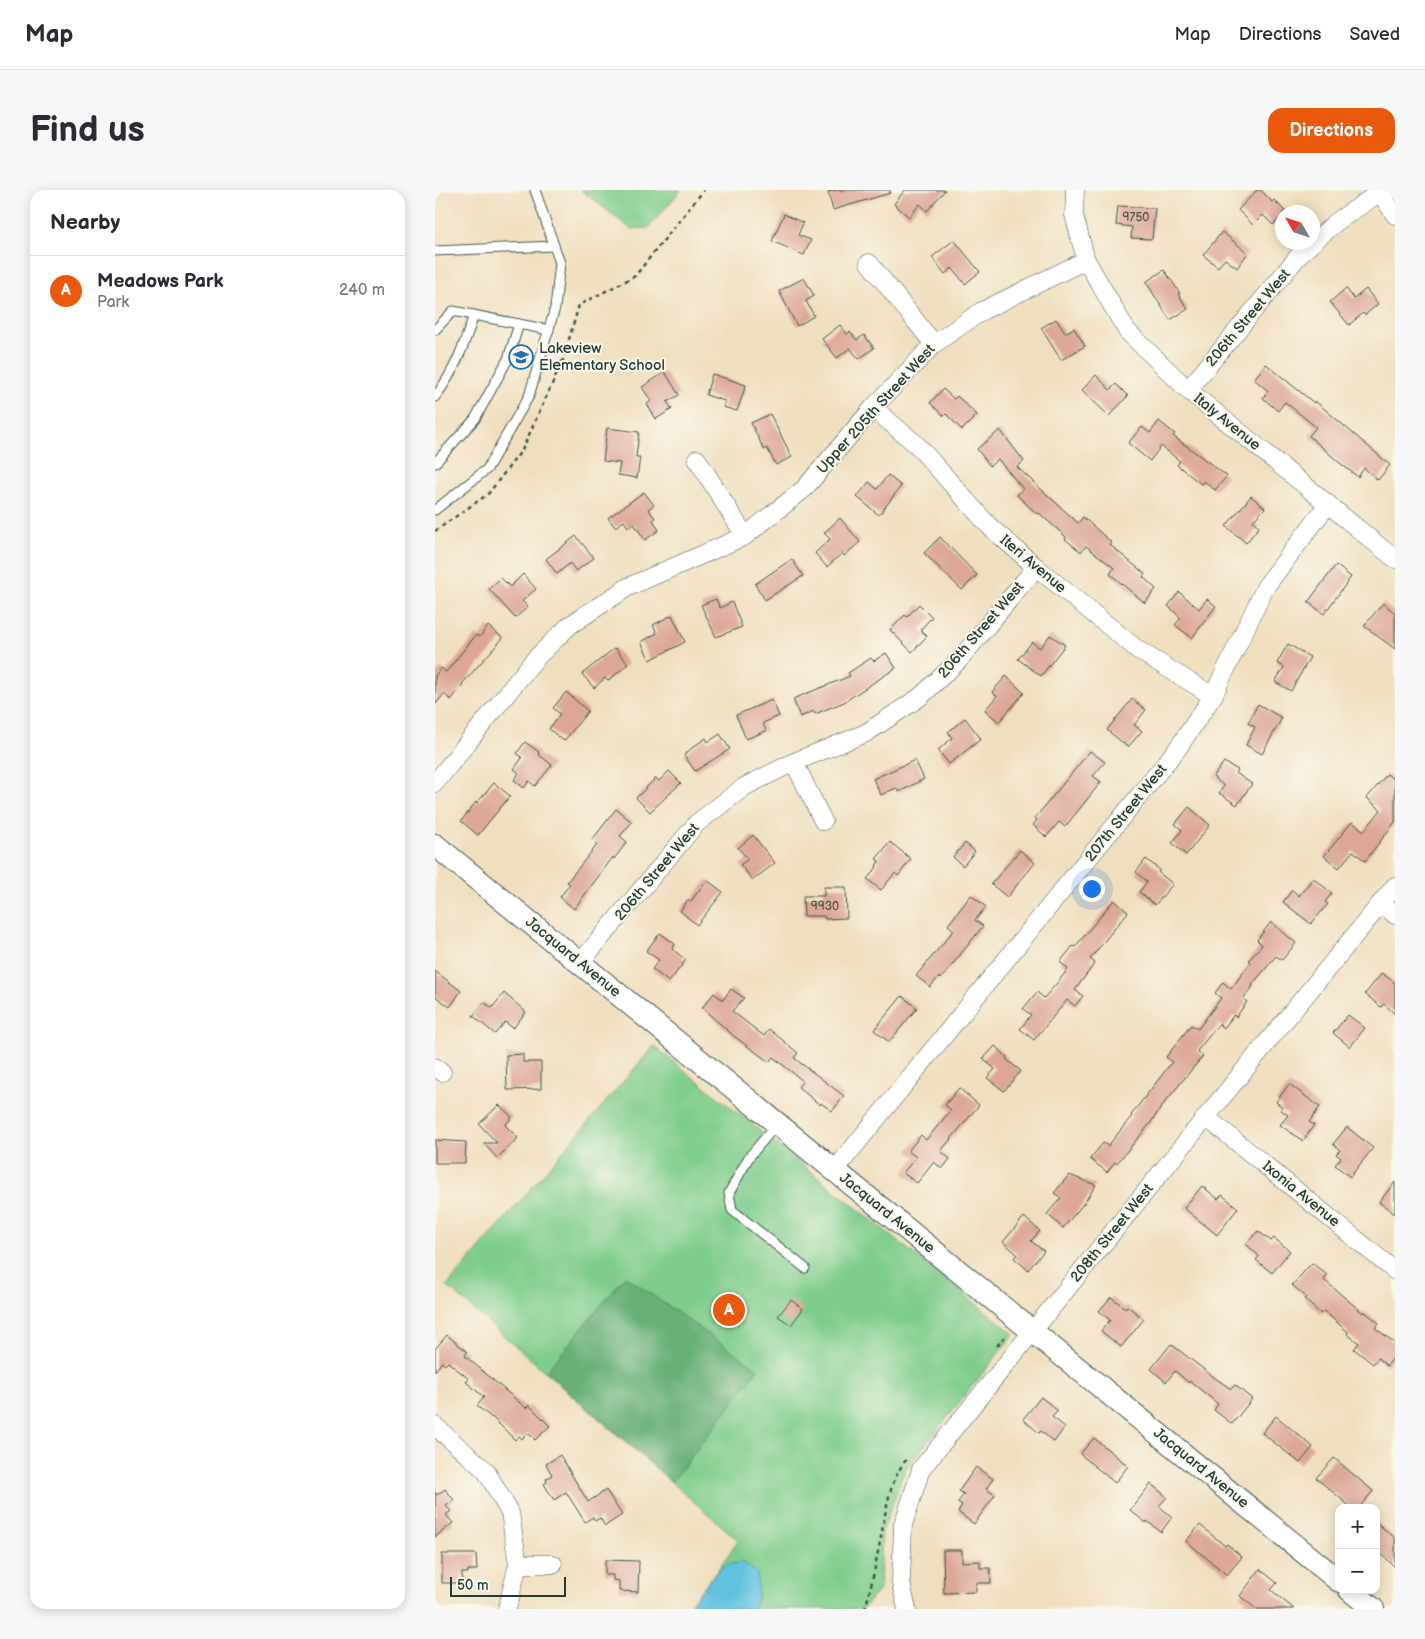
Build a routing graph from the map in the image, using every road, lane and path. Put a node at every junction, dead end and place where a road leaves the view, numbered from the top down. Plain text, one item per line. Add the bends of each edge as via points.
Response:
1 (535, 190) edge
2 (704, 190) edge
3 (1075, 190) edge
4 (1382, 191) edge
5 (1395, 215) edge
6 (554, 246) junction
7 (435, 251) edge
8 (1086, 260) junction
9 (869, 264) dead end
10 (474, 315) junction
11 (519, 324) junction
12 (435, 330) edge
13 (549, 330) junction
14 (934, 344) junction
15 (1188, 390) junction
16 (435, 397) edge
17 (873, 408) junction
18 (697, 459) dead end
19 (435, 463) edge
20 (1328, 504) junction
21 (435, 510) edge
22 (435, 531) edge
23 (745, 536) junction
24 (1395, 559) edge
25 (1035, 567) junction
26 (1213, 696) junction
27 (794, 762) junction
28 (435, 782) edge
29 (823, 821) dead end
30 (435, 845) edge
31 (1395, 886) edge
32 (1381, 904) junction
33 (1395, 915) edge
34 (580, 963) junction
35 (1206, 1117) junction
36 (777, 1123) junction
37 (835, 1170) junction
38 (805, 1268) dead end
39 (1395, 1271) edge
40 (1033, 1331) junction
41 (435, 1426) edge
42 (518, 1564) junction
43 (553, 1564) dead end
44 (1335, 1578) edge
45 (1355, 1594) edge
46 (507, 1609) edge
47 (907, 1609) edge
48 (1373, 1609) edge

1 - 6 lane
2 - 22 path via 635,276 579,305 563,360 522,450 488,494
3 - 8 street via 1074,215
4 - 5 street, 206th Street West
4 - 15 street, 206th Street West via 1335,223 1301,254
6 - 7 lane
6 - 13 lane via 560,263
8 - 14 street, Upper 205th Street West via 983,311
8 - 15 street, Italy Avenue via 1127,331
9 - 14 street
10 - 11 lane
10 - 12 lane via 453,311
10 - 16 lane via 462,350
11 - 13 lane
11 - 19 lane via 508,359 475,419
13 - 21 lane via 529,396 487,469
14 - 17 street, Upper 205th Street West
15 - 20 street, Italy Avenue
17 - 23 street, Upper 205th Street West via 804,489
17 - 25 street, Iteri Avenue via 917,445 989,526
18 - 23 street
20 - 24 street, Italy Avenue
20 - 26 street, 207th Street West via 1266,586
23 - 28 street, Upper 205th Street West via 628,587 570,625 535,659
25 - 26 street, Iteri Avenue via 1138,650
25 - 27 street, 206th Street West via 959,660 920,698 866,733
26 - 37 street, 207th Street West via 1178,748
27 - 29 street
27 - 34 street, 206th Street West via 744,787 697,822
30 - 34 street, Jacquard Avenue
31 - 32 street, 208th Street West
32 - 33 street
32 - 35 street, 208th Street West
34 - 36 street, Jacquard Avenue
35 - 39 street, Ixonia Avenue
35 - 40 street, 208th Street West
36 - 37 street, Jacquard Avenue
36 - 38 lane via 749,1157 729,1193 731,1210
37 - 40 street, Jacquard Avenue
40 - 44 street, Jacquard Avenue
40 - 47 street, 208th Street West via 921,1470 903,1525 901,1583
41 - 42 street via 486,1470 510,1513
42 - 43 street
42 - 46 street
45 - 48 street

